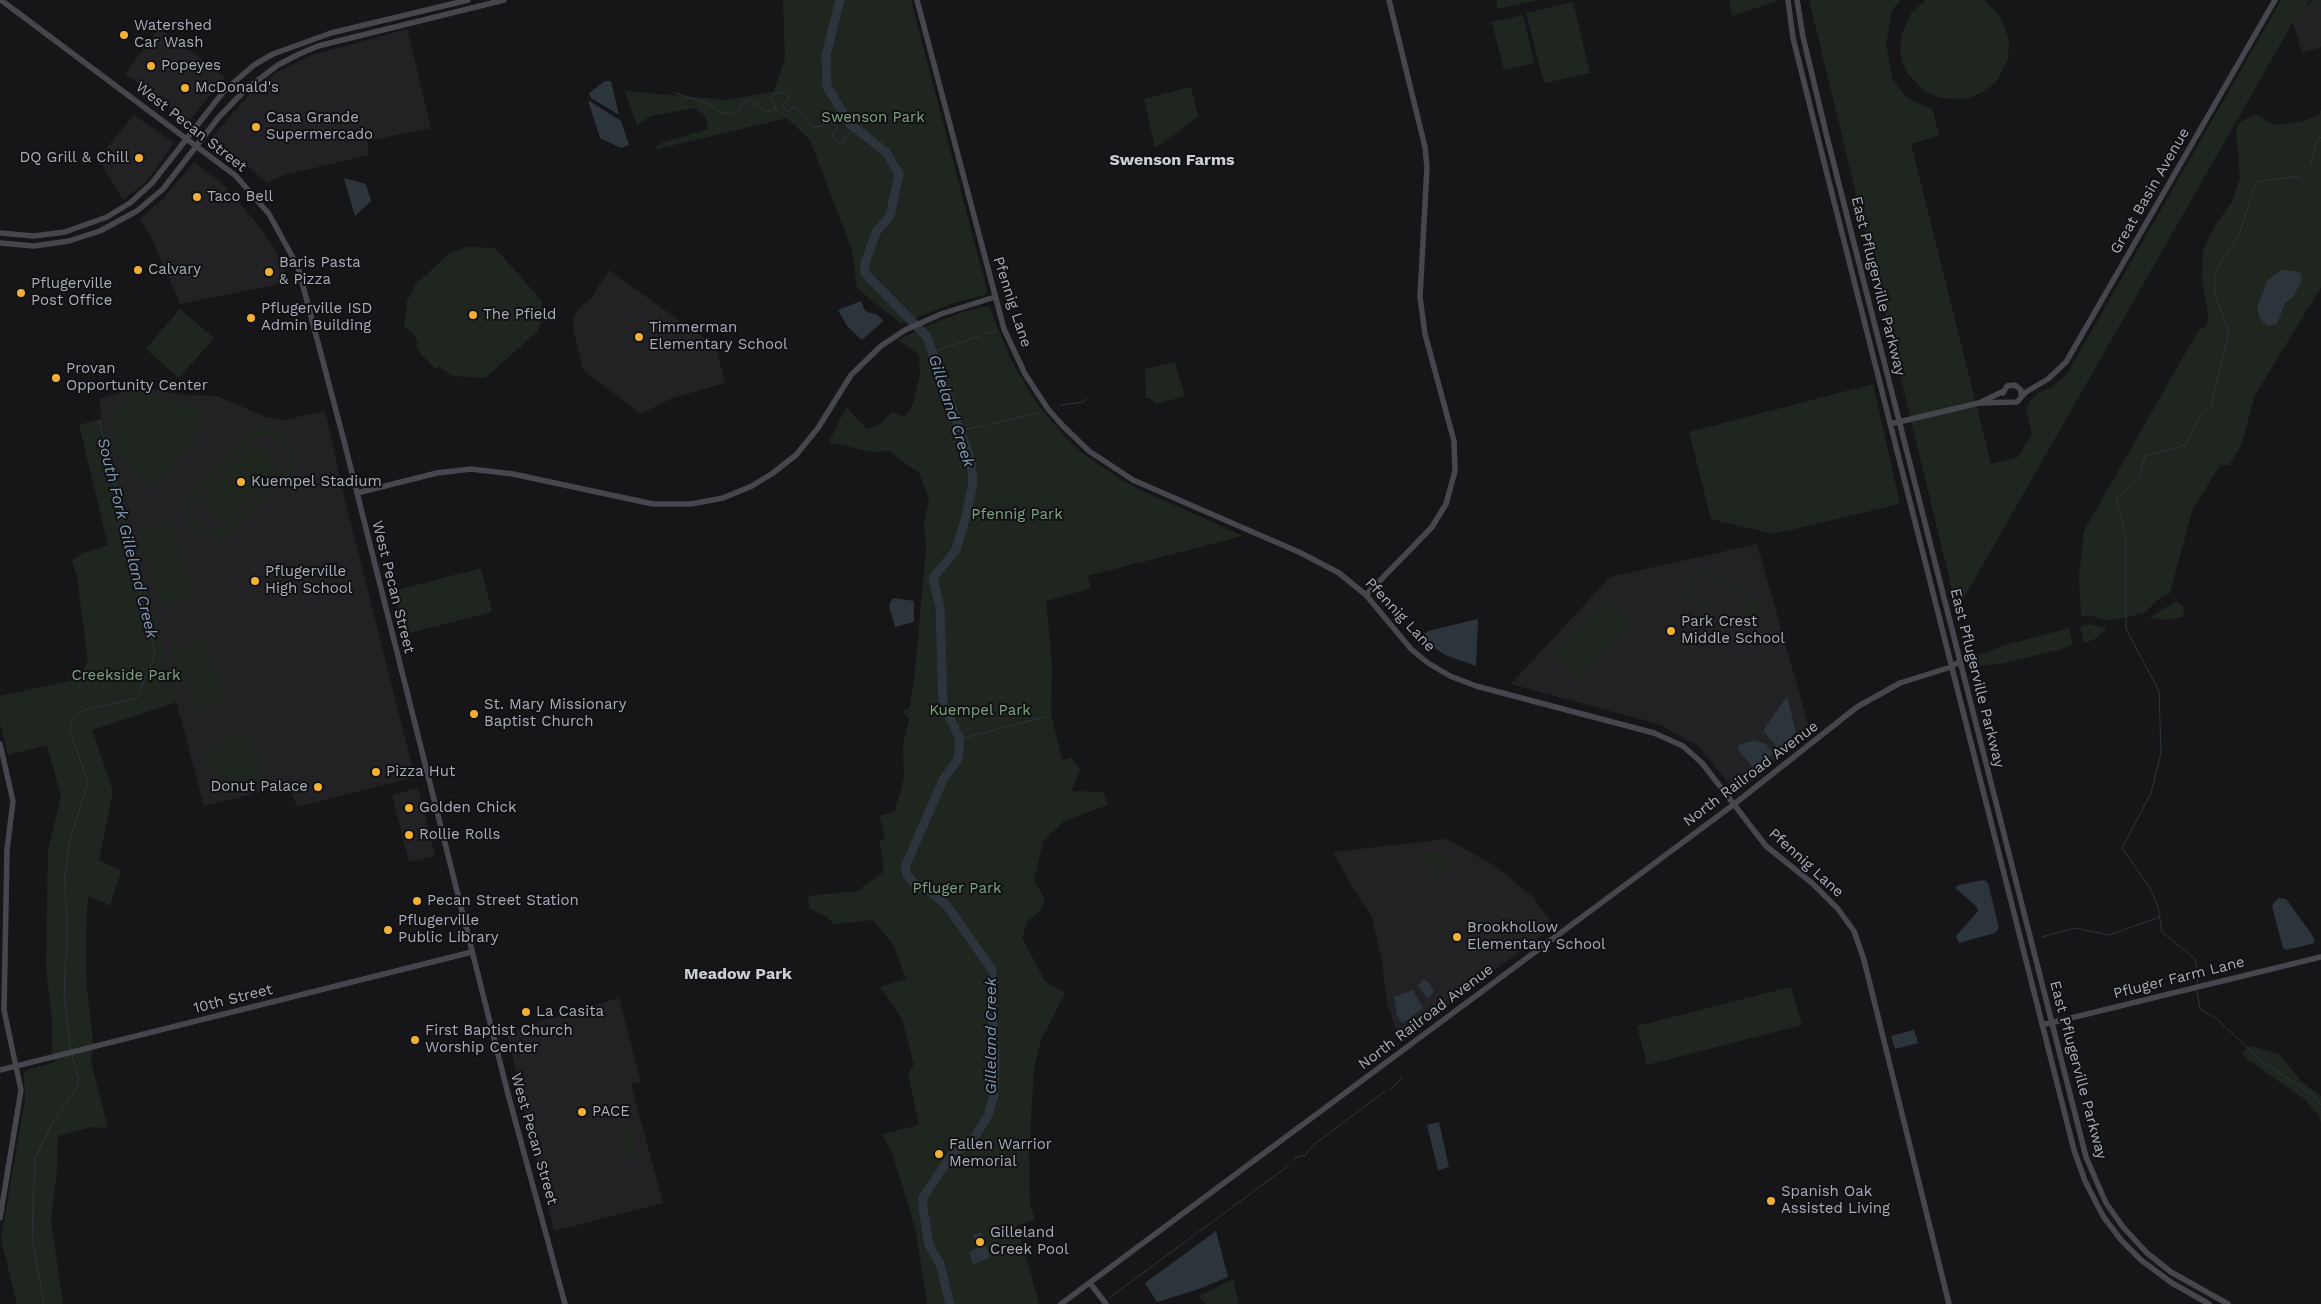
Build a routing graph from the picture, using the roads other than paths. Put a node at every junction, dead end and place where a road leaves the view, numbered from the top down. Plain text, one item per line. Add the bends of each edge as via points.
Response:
1 (1, 0) edge
2 (468, 0) edge
3 (504, 0) edge
4 (917, 0) edge
5 (1389, 0) edge
6 (1788, 0) edge
7 (1797, 0) edge
8 (2275, 0) edge
9 (273, 54) junction
10 (278, 65) junction
11 (186, 138) junction
12 (197, 146) junction
13 (130, 203) junction
14 (137, 211) junction
15 (0, 233) edge
16 (34, 236) junction
17 (0, 243) edge
18 (34, 246) junction
19 (995, 297) junction
20 (2036, 386) junction
21 (2018, 387) junction
22 (2004, 391) junction
23 (2020, 398) junction
24 (2006, 401) junction
25 (1979, 403) junction
26 (1899, 422) junction
27 (1890, 424) junction
28 (357, 493) junction
29 (1366, 595) junction
30 (1960, 661) junction
31 (1951, 667) junction
32 (1962, 668) junction
33 (0, 744) edge
34 (1733, 805) junction
35 (472, 952) junction
36 (2321, 957) edge
37 (2052, 1023) junction
38 (2042, 1025) junction
39 (17, 1066) junction
40 (0, 1070) edge
41 (0, 1218) edge
42 (1090, 1283) junction
43 (565, 1304) edge
44 (1061, 1304) edge
45 (1106, 1304) edge
46 (1949, 1304) edge
47 (2209, 1304) edge
48 (2228, 1304) edge

1 - 11 street, West Pecan Street
2 - 9 street via 312,38
3 - 10 street via 318,46
4 - 19 street, Pfennig Lane
5 - 29 street via 1425,147 1427,167 1420,297 1425,334 1454,441 1455,471 1446,504 1432,527
6 - 27 street, East Pflugerville Parkway via 1795,46
7 - 26 street, East Pflugerville Parkway via 1803,37
8 - 20 street, Great Basin Avenue via 2066,362
9 - 10 street
9 - 11 street via 237,79
10 - 12 street via 234,100
11 - 12 street, West Pecan Street
11 - 13 street via 152,183
12 - 14 street via 163,189
12 - 28 street, West Pecan Street via 236,176 257,198 292,254 304,285
13 - 14 street
13 - 16 street via 108,217 79,228
14 - 18 street via 84,238
15 - 16 street
16 - 18 street
17 - 18 street
19 - 28 street via 941,314 905,330 881,346 860,365 818,428 796,454 752,486 723,498 691,504 653,504 513,474 471,469 437,473
19 - 29 street, Pfennig Lane via 1004,329 1025,374 1048,409 1089,451 1148,488 1330,567
20 - 21 street
20 - 23 street, Great Basin Avenue
21 - 22 street via 2009,385
21 - 23 street via 2022,393
22 - 24 street
22 - 25 street
23 - 24 street via 2014,403
24 - 25 street
25 - 26 street
26 - 27 street
26 - 30 street, East Pflugerville Parkway
27 - 31 street, East Pflugerville Parkway
28 - 35 street, West Pecan Street
29 - 34 street, Pfennig Lane via 1411,650 1437,670 1476,686 1669,739 1683,746 1702,763
30 - 31 street, North Railroad Avenue
30 - 32 street, East Pflugerville Parkway
31 - 32 street
31 - 34 street, North Railroad Avenue via 1909,679 1857,707
31 - 38 street, East Pflugerville Parkway
32 - 37 street, East Pflugerville Parkway
33 - 39 street via 13,806 7,858 4,1010
34 - 42 street, North Railroad Avenue
34 - 46 street, Pfennig Lane via 1766,846 1838,908 1861,947
35 - 39 street, 10th Street
35 - 43 street, West Pecan Street
36 - 37 street, Pfluger Farm Lane
37 - 38 street, Pfluger Farm Lane
37 - 48 street, East Pflugerville Parkway via 2086,1157 2106,1203 2123,1228 2147,1253 2171,1272
38 - 47 street, East Pflugerville Parkway via 2074,1150 2103,1216 2141,1260
39 - 40 street, 10th Street
39 - 41 street via 21,1090 19,1116
42 - 44 street, North Railroad Avenue
42 - 45 street

